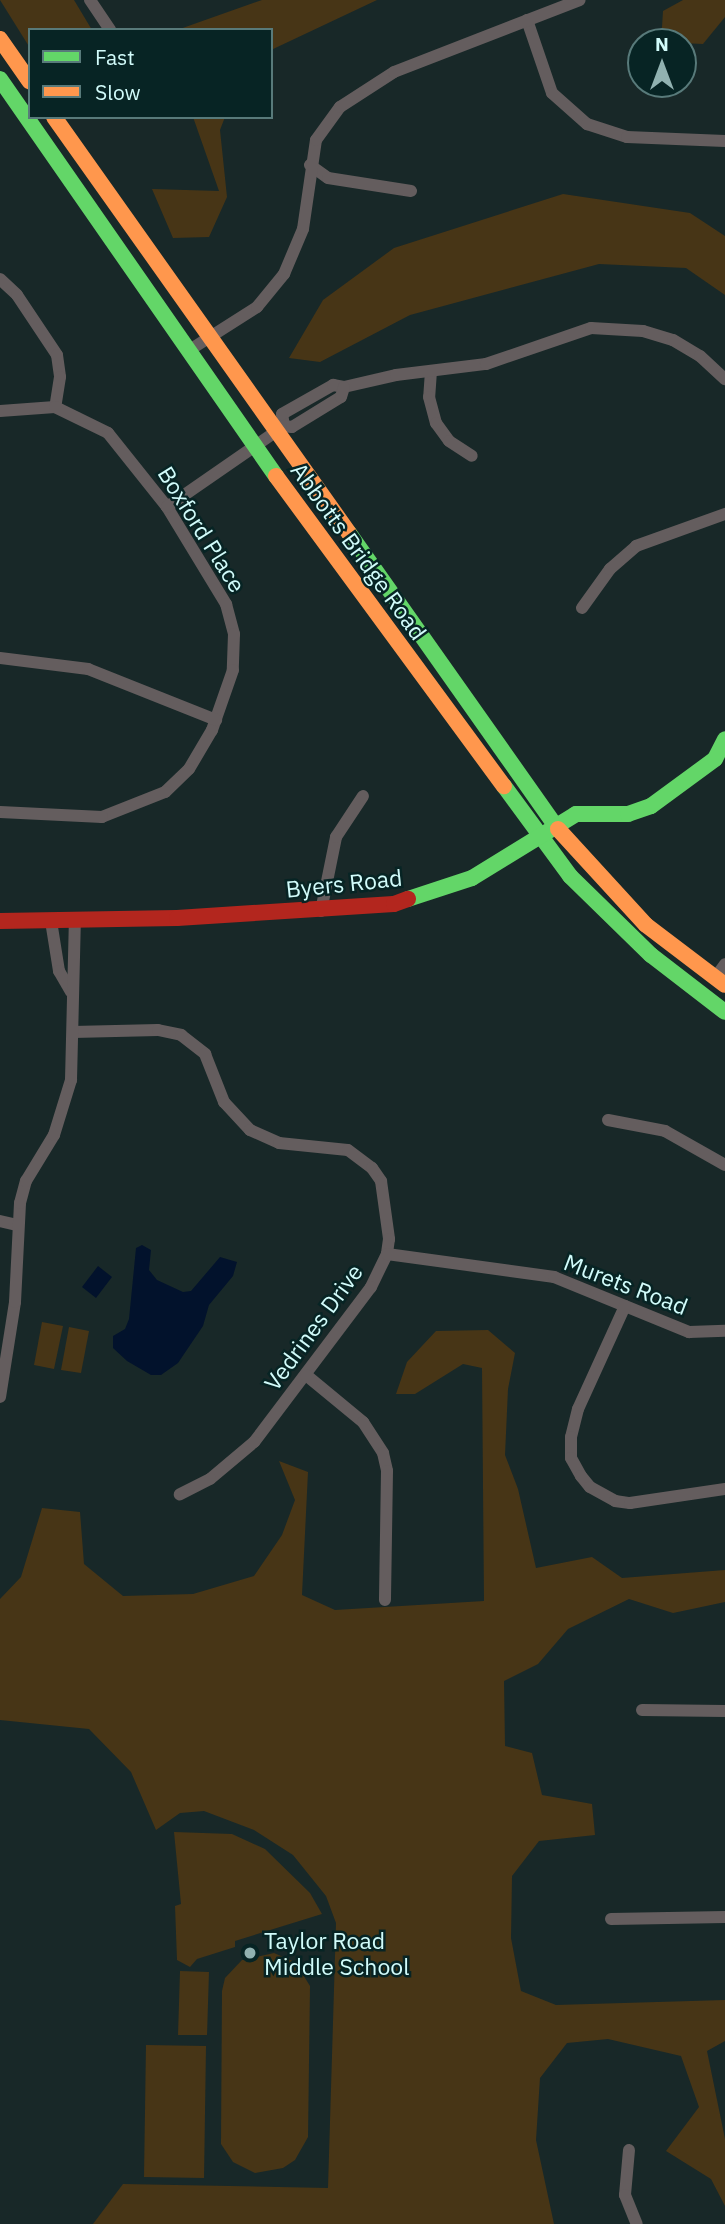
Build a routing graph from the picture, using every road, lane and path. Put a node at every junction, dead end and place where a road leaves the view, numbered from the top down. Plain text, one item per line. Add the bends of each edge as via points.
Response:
1 (90, 0) edge
2 (580, 0) edge
3 (527, 20) junction
4 (109, 28) edge
5 (0, 39) edge
6 (0, 79) edge
7 (28, 79) edge
8 (55, 119) edge
9 (725, 141) edge
10 (310, 165) junction
11 (411, 191) dead end
12 (0, 279) edge
13 (208, 338) junction
14 (188, 351) junction
15 (431, 371) junction
16 (725, 379) edge
17 (55, 407) junction
18 (0, 411) edge
19 (279, 429) junction
20 (254, 446) junction
21 (472, 456) dead end
22 (167, 507) junction
23 (725, 514) edge
24 (582, 608) dead end
25 (0, 658) edge
26 (216, 720) junction
27 (725, 739) edge
28 (363, 796) dead end
29 (0, 812) edge
30 (555, 825) junction
31 (540, 836) junction
32 (321, 911) junction
33 (0, 921) edge
34 (51, 921) junction
35 (75, 921) junction
36 (725, 964) edge
37 (720, 981) edge
38 (71, 992) junction
39 (725, 1012) edge
40 (73, 1032) junction
41 (608, 1120) dead end
42 (725, 1165) edge
43 (0, 1221) edge
44 (18, 1225) junction
45 (387, 1254) junction
46 (625, 1306) junction
47 (725, 1331) edge
48 (306, 1375) junction
49 (0, 1397) edge
50 (725, 1489) edge
51 (180, 1494) dead end
52 (385, 1600) dead end
53 (642, 1710) dead end
54 (725, 1711) edge
55 (725, 1917) edge
56 (611, 1919) dead end
57 (629, 2150) dead end
58 (637, 2224) edge

1 - 4 street
2 - 3 street
3 - 9 street via 552,93 587,124 627,137
3 - 10 street via 372,83 327,120
5 - 7 main road
6 - 14 main road, Abbotts Bridge Road
8 - 13 main road, Abbotts Bridge Road
10 - 11 street via 328,178
10 - 13 street via 303,229 285,274 257,307
12 - 17 street via 17,295 57,355 60,377
13 - 14 street
13 - 19 main road, Abbotts Bridge Road
14 - 20 main road, Abbotts Bridge Road
15 - 16 street via 486,364 568,333 615,327 673,340
15 - 19 street via 344,387 333,384 282,414
15 - 21 street via 429,397 436,423 449,441
17 - 18 street
17 - 22 street, Boxford Place via 108,433
19 - 20 street
19 - 30 main road, Abbotts Bridge Road
20 - 22 street
20 - 31 main road, Abbotts Bridge Road
22 - 26 street, Boxford Place via 226,604 234,634 233,670
23 - 24 street via 636,546 610,569
25 - 26 street via 89,669
26 - 29 street, Boxford Place via 189,769 164,792 139,806 102,817
27 - 30 main road, Byers Road via 715,759 651,806 628,814 576,814
28 - 32 street via 336,837
30 - 31 main road, Byers Road
30 - 37 main road, Abbotts Bridge Road via 607,888
31 - 32 main road, Byers Road via 472,878 436,892 394,904
31 - 39 main road, Abbotts Bridge Road via 603,913
32 - 35 main road, Byers Road
33 - 34 main road, Byers Road
34 - 35 main road, Byers Road
34 - 38 street via 59,971
35 - 38 street via 77,971
36 - 37 street
38 - 40 street
40 - 44 street via 66,1107 26,1181
40 - 45 street, Vedrines Drive via 158,1030 181,1035 205,1054 225,1102 250,1130 279,1143 334,1146 361,1157 381,1181 389,1221
41 - 42 street via 665,1131
43 - 44 street
44 - 49 street via 15,1302
45 - 46 street, Murets Road via 554,1277
45 - 48 street, Vedrines Drive via 371,1287
46 - 47 street, Murets Road via 689,1332
46 - 50 street via 578,1409 571,1458 581,1476 602,1494 630,1503
48 - 51 street, Vedrines Drive via 240,1456
48 - 52 street via 363,1422 383,1453 387,1471
53 - 54 street
55 - 56 street
57 - 58 street via 625,2195

